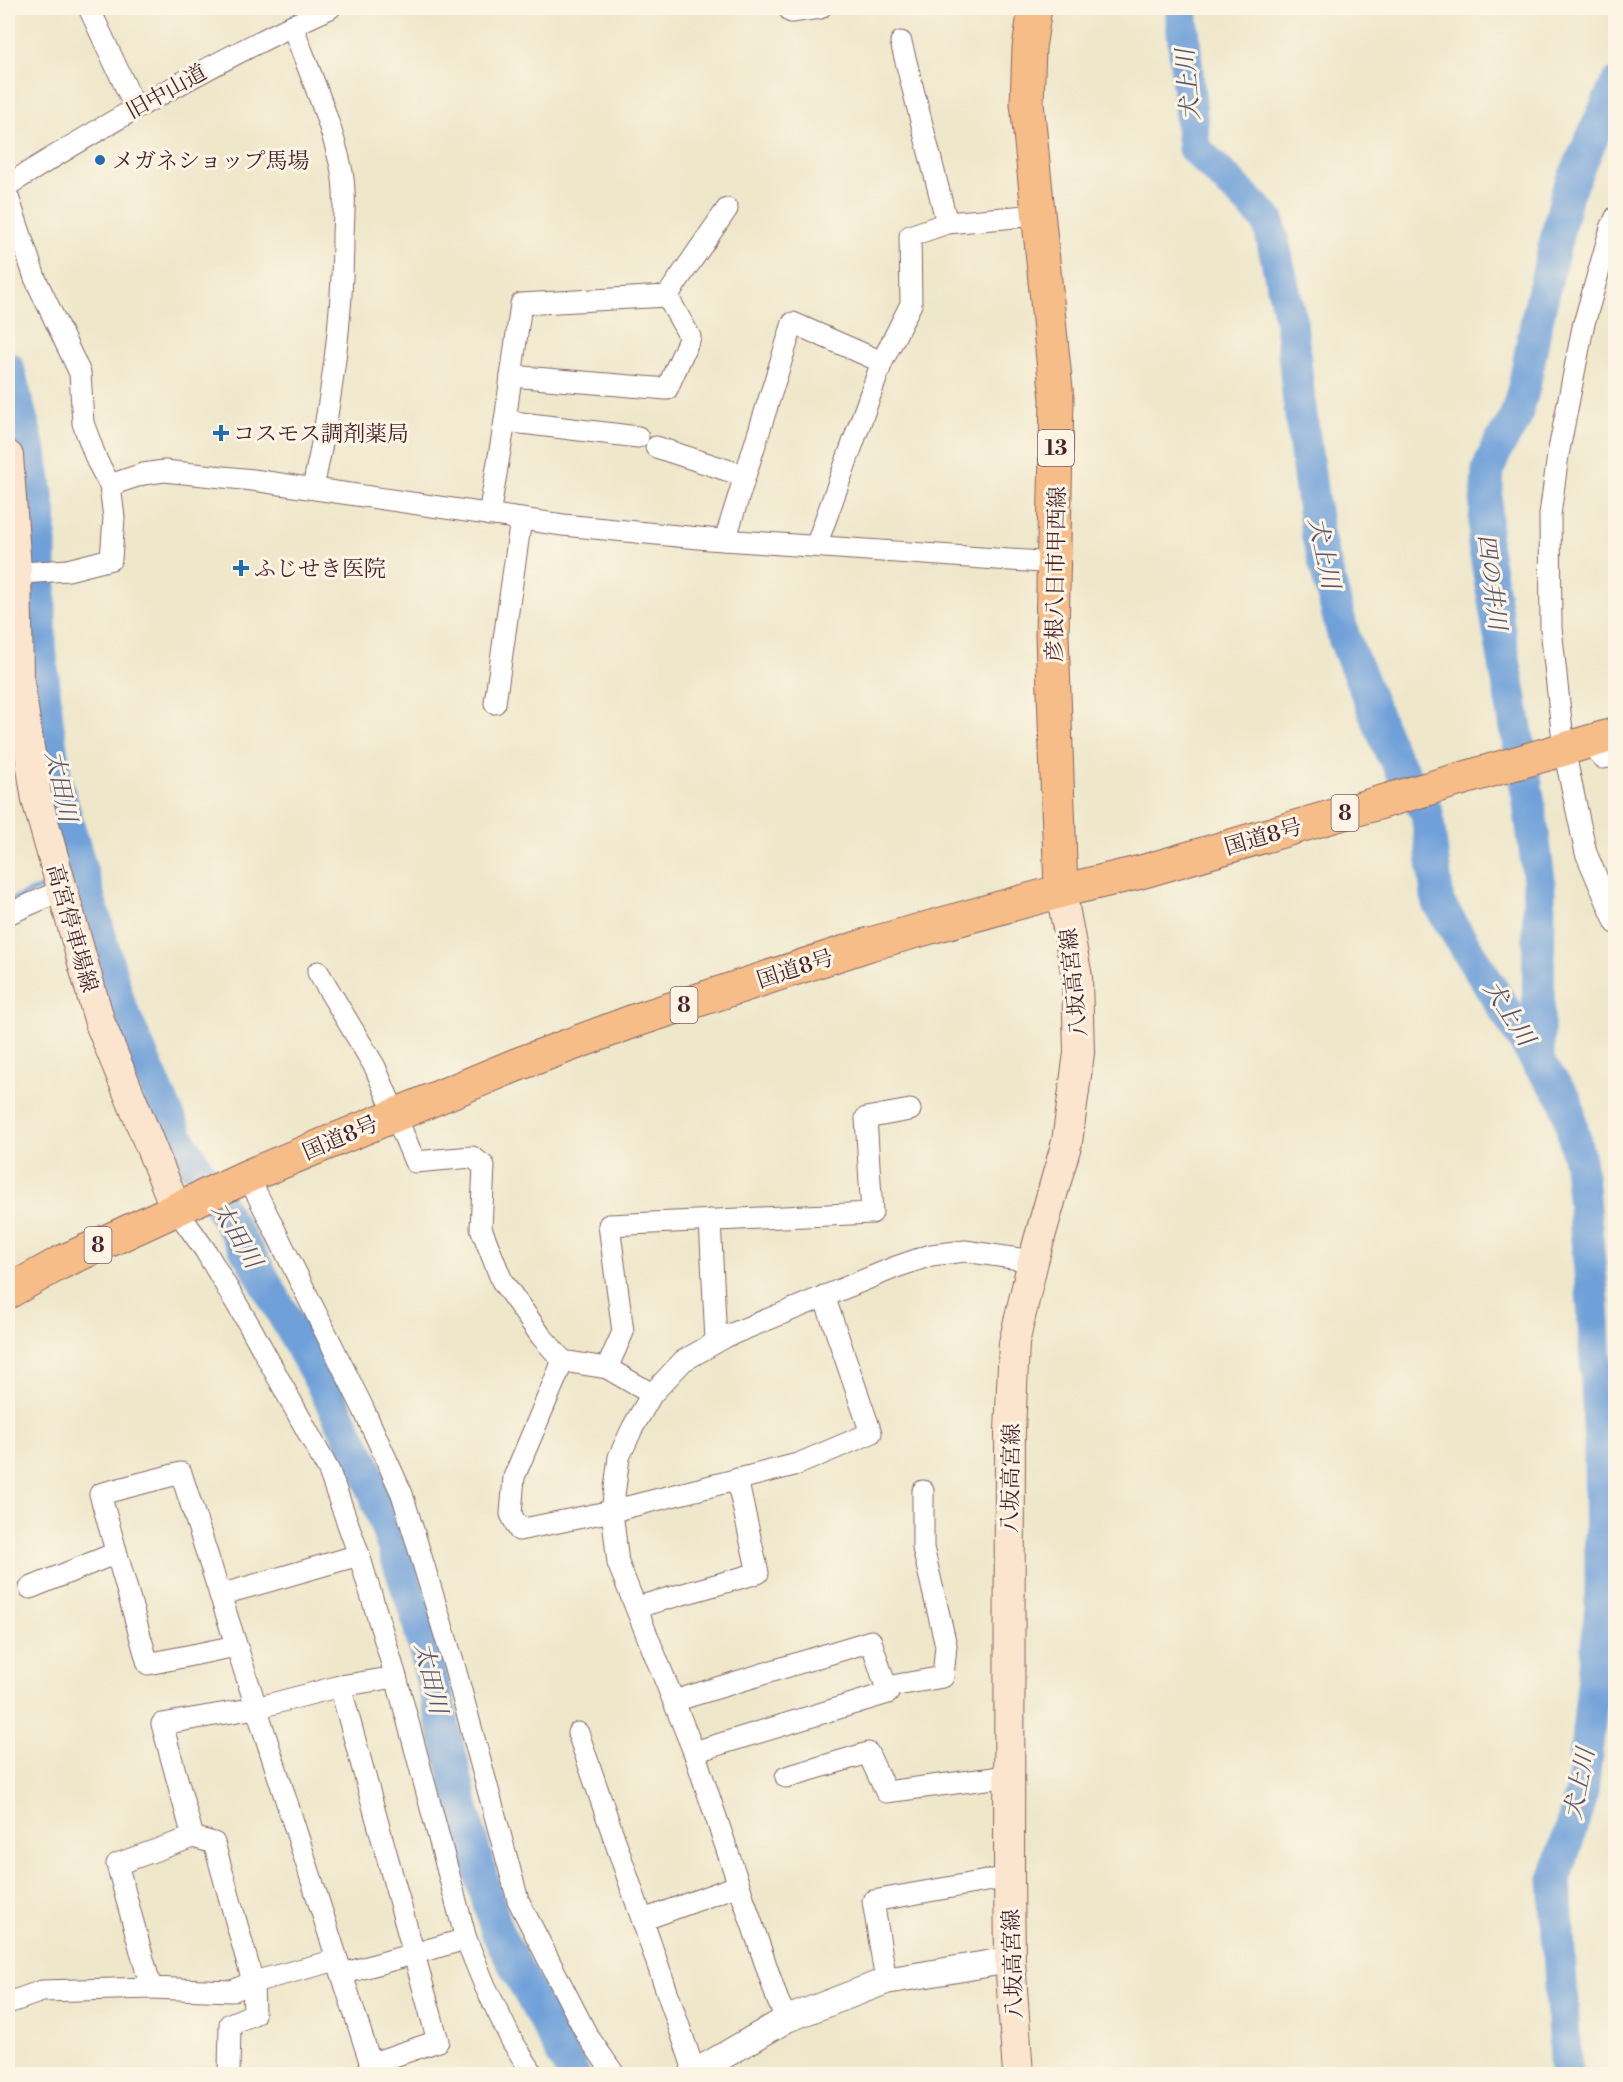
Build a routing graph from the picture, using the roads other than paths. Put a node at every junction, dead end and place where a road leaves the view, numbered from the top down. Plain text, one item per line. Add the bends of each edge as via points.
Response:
1 (89, 8) edge
2 (330, 8) edge
3 (820, 8) edge
4 (1035, 8) edge
5 (791, 12) dead end
6 (292, 25) junction
7 (901, 42) dead end
8 (135, 107) junction
9 (8, 185) edge
10 (8, 197) edge
11 (727, 210) dead end
12 (1038, 215) junction
13 (1616, 217) edge
14 (947, 223) junction
15 (667, 296) junction
16 (882, 362) junction
17 (511, 376) junction
18 (506, 421) junction
19 (8, 456) edge
20 (745, 476) junction
21 (110, 485) junction
22 (313, 488) junction
23 (489, 515) junction
24 (521, 519) junction
25 (725, 540) junction
26 (816, 546) junction
27 (1055, 563) junction
28 (15, 579) edge
29 (13, 677) edge
30 (495, 703) dead end
31 (1587, 747) edge
32 (62, 890) junction
33 (1061, 891) junction
34 (8, 914) edge
35 (1616, 923) edge
36 (318, 972) dead end
37 (910, 1110) dead end
38 (395, 1114) junction
39 (245, 1178) junction
40 (184, 1206) junction
41 (710, 1220) junction
42 (1033, 1261) junction
43 (8, 1292) edge
44 (824, 1296) junction
45 (716, 1341) junction
46 (563, 1361) junction
47 (607, 1368) junction
48 (652, 1394) junction
49 (737, 1479) junction
50 (923, 1491) dead end
51 (612, 1511) junction
52 (116, 1553) junction
53 (359, 1555) junction
54 (30, 1588) dead end
55 (220, 1595) junction
56 (637, 1607) junction
57 (236, 1646) junction
58 (396, 1677) junction
59 (340, 1686) junction
60 (886, 1687) junction
61 (674, 1701) junction
62 (256, 1708) junction
63 (578, 1733) dead end
64 (694, 1752) junction
65 (1009, 1776) junction
66 (786, 1777) dead end
67 (193, 1837) junction
68 (1009, 1877) junction
69 (739, 1885) junction
70 (643, 1920) junction
71 (466, 1939) junction
72 (415, 1953) junction
73 (1010, 1959) junction
74 (340, 1967) junction
75 (886, 1981) junction
76 (253, 1982) junction
77 (151, 1988) junction
78 (8, 2003) edge
79 (787, 2019) junction
80 (372, 2069) edge
81 (229, 2074) edge
82 (533, 2074) edge
83 (615, 2074) edge
84 (694, 2074) edge
85 (1018, 2074) edge

1 - 8 street
2 - 6 street, 旧中山道
3 - 5 street
4 - 12 main road, 彦根八日市甲西線 / 13 via 1027,103
6 - 8 street, 旧中山道
6 - 22 street via 327,120 344,194 339,317 328,420
7 - 14 street
8 - 9 street, 旧中山道
10 - 21 street via 35,278 80,373 83,423
11 - 15 street
12 - 14 street
12 - 27 main road, 彦根八日市甲西線 / 13 via 1057,399
13 - 31 street via 1583,327 1550,515 1551,628
14 - 16 street via 910,236 911,304
15 - 17 street via 521,304
15 - 17 street via 690,337 667,389
16 - 20 street via 793,323
16 - 26 street
17 - 18 street
18 - 20 street via 647,442
18 - 23 street
19 - 28 main road, 高宮停車場線
20 - 25 street
21 - 22 street via 164,471
21 - 28 street via 114,518 111,559
22 - 23 street
23 - 24 street
24 - 25 street
24 - 30 street
25 - 26 street
26 - 27 street
27 - 33 main road, 彦根八日市甲西線 / 13 via 1052,635
28 - 29 main road, 高宮停車場線
29 - 32 main road, 高宮停車場線 via 37,800
31 - 33 main road, 国道8号 / 8
31 - 35 street via 1586,853
32 - 34 street
32 - 40 main road, 高宮停車場線 via 100,1023
33 - 38 main road, 国道8号 / 8 via 870,944 645,1017
33 - 42 main road, 八坂高宮線 via 1077,977 1080,1053 1067,1142
36 - 38 street via 375,1067
37 - 41 street via 866,1118 872,1213
38 - 39 main road, 国道8号 / 8
38 - 46 street via 415,1162 472,1156 484,1166 481,1228 502,1281
39 - 40 main road, 国道8号 / 8
39 - 83 street via 363,1408 402,1494 454,1665 518,1900 587,2035
40 - 43 main road, 国道8号 / 8 via 60,1263
40 - 53 street via 329,1471
41 - 45 street
41 - 47 street via 609,1225 623,1332
42 - 44 street via 966,1251 931,1255
42 - 65 main road, 八坂高宮線 via 1014,1343
44 - 45 street
44 - 49 street via 871,1432 798,1464
45 - 48 street via 683,1361
46 - 47 street
46 - 51 street via 514,1477 511,1514 519,1530
47 - 48 street
48 - 51 street via 619,1457
49 - 51 street
49 - 56 street via 758,1573
50 - 60 street via 923,1548 946,1645 943,1677
51 - 56 street via 618,1563
52 - 54 street
52 - 55 street via 100,1494 181,1473
52 - 57 street via 148,1664
53 - 55 street
53 - 58 street
55 - 57 street
56 - 61 street
57 - 62 street
58 - 59 street
58 - 71 street
59 - 62 street
59 - 72 street
60 - 61 street via 871,1641
60 - 64 street via 888,1693
61 - 64 street
62 - 67 street via 162,1724
62 - 74 street
63 - 70 street
64 - 69 street
65 - 66 street via 886,1792 868,1753
65 - 68 main road, 八坂高宮線
67 - 76 street via 214,1843
67 - 77 street via 117,1864
68 - 73 main road, 八坂高宮線
68 - 75 street via 873,1900
69 - 70 street
69 - 79 street
70 - 84 street
71 - 72 street
71 - 82 street via 512,2041
72 - 74 street
72 - 80 street via 438,2041
73 - 75 street
73 - 85 main road, 八坂高宮線
74 - 76 street
74 - 80 street
75 - 79 street
76 - 77 street via 232,1991
76 - 81 street via 254,2014 230,2024
77 - 78 street via 42,1991
79 - 84 street

